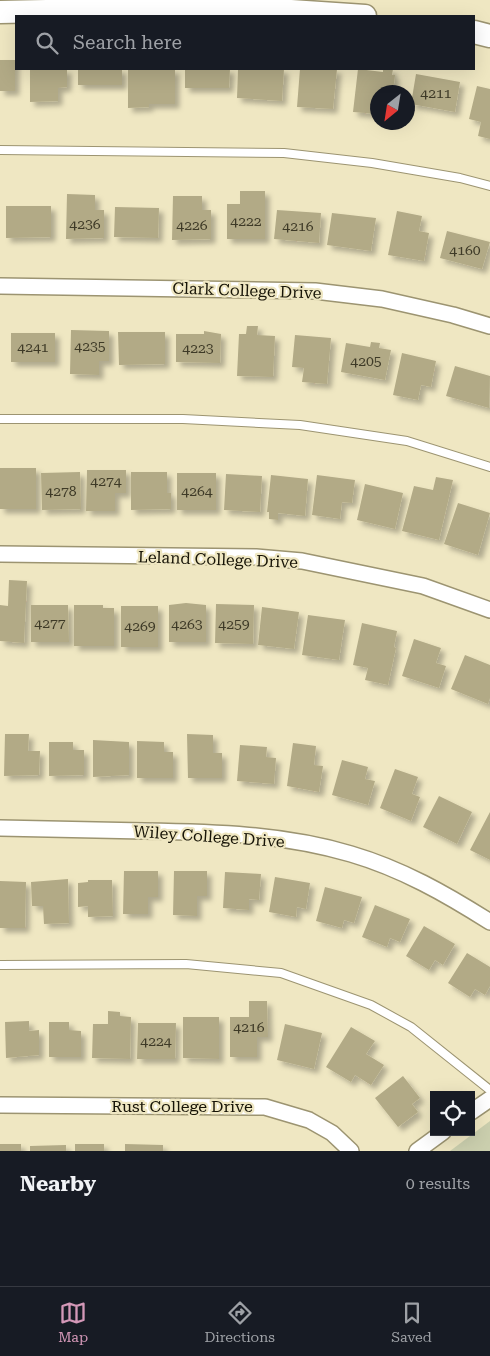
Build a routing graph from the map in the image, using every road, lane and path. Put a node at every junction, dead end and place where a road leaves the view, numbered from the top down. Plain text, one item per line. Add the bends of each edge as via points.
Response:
1 (0, 12) edge
2 (358, 15) edge
3 (475, 32) edge
4 (490, 36) edge
5 (0, 150) edge
6 (490, 186) edge
7 (0, 286) edge
8 (490, 326) edge
9 (0, 419) edge
10 (490, 467) edge
11 (0, 554) edge
12 (490, 610) edge
13 (0, 828) edge
14 (490, 922) edge
15 (0, 965) edge
16 (490, 1090) edge
17 (490, 1099) edge
18 (0, 1105) edge
19 (475, 1109) edge
20 (438, 1136) edge
21 (351, 1151) edge
22 (417, 1151) edge

1 - 2 street via 309,8
3 - 4 street
5 - 6 lane via 284,152 372,163
7 - 8 street, Clark College Drive via 315,291 382,299
9 - 10 lane via 183,419 300,424 407,441
11 - 12 street, Leland College Drive via 256,557 302,561 423,586
13 - 14 street, Wiley College Drive via 193,831 267,836 323,846 411,876
15 - 16 lane via 186,964 281,973 371,1005 412,1027
17 - 19 street
18 - 21 street, Rust College Drive via 265,1107 309,1120 332,1133
20 - 22 street

